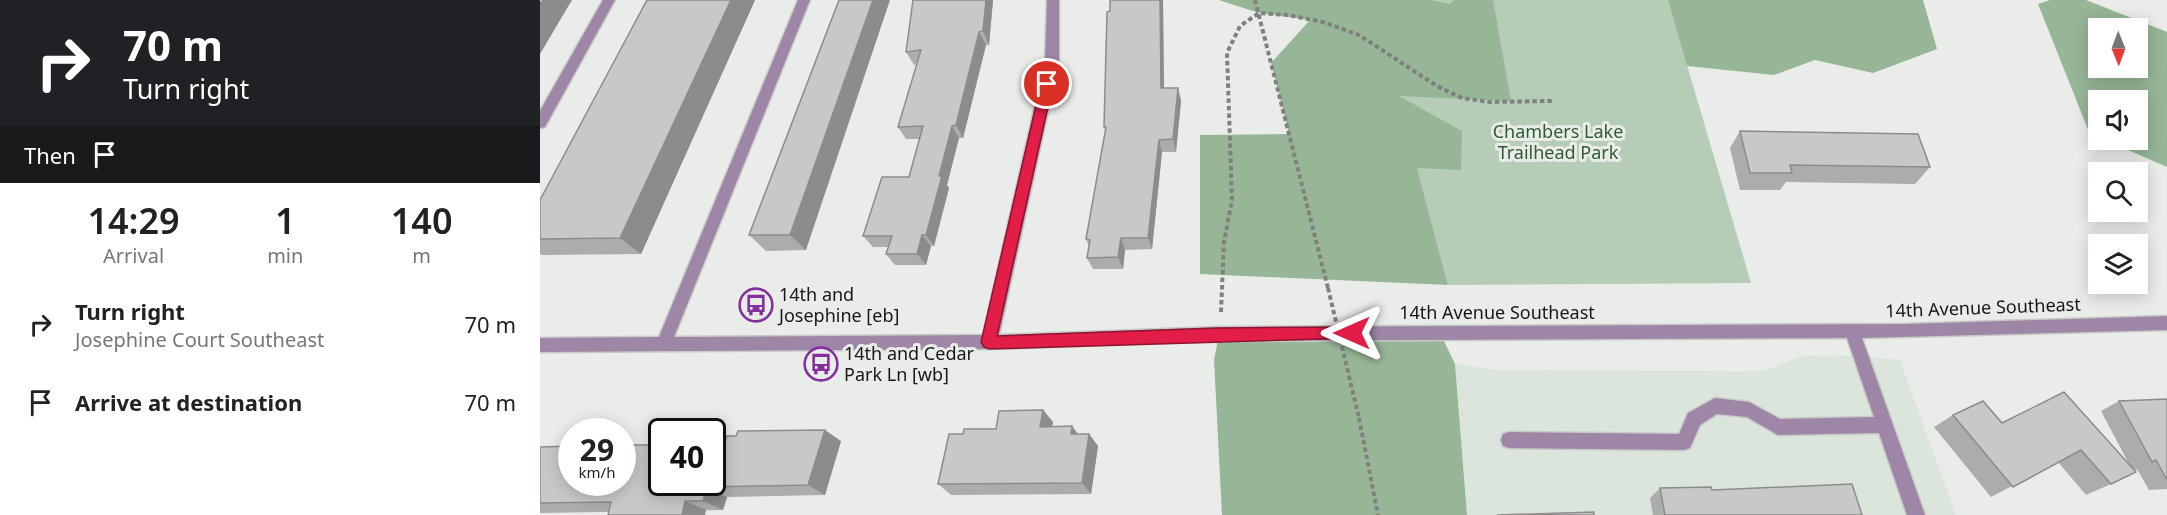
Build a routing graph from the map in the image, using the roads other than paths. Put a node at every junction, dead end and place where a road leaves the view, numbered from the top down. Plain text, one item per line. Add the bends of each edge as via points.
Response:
1 (609, 0) edge
2 (804, 0) edge
3 (1053, 0) edge
4 (540, 123) edge
5 (2167, 323) edge
6 (1852, 331) junction
7 (989, 342) junction
8 (664, 343) junction
9 (540, 345) edge
10 (1886, 425) junction
11 (1509, 440) dead end
12 (1916, 515) edge

1 - 4 street
2 - 8 street
3 - 7 street via 1052,62
5 - 6 street, 14th Avenue Southeast
6 - 7 street, 14th Avenue Southeast via 1219,334
6 - 10 street
7 - 8 street, 14th Avenue Southeast
8 - 9 street, 14th Avenue Southeast
10 - 11 street via 1778,427 1749,410 1715,406 1694,419 1684,442
10 - 12 street

